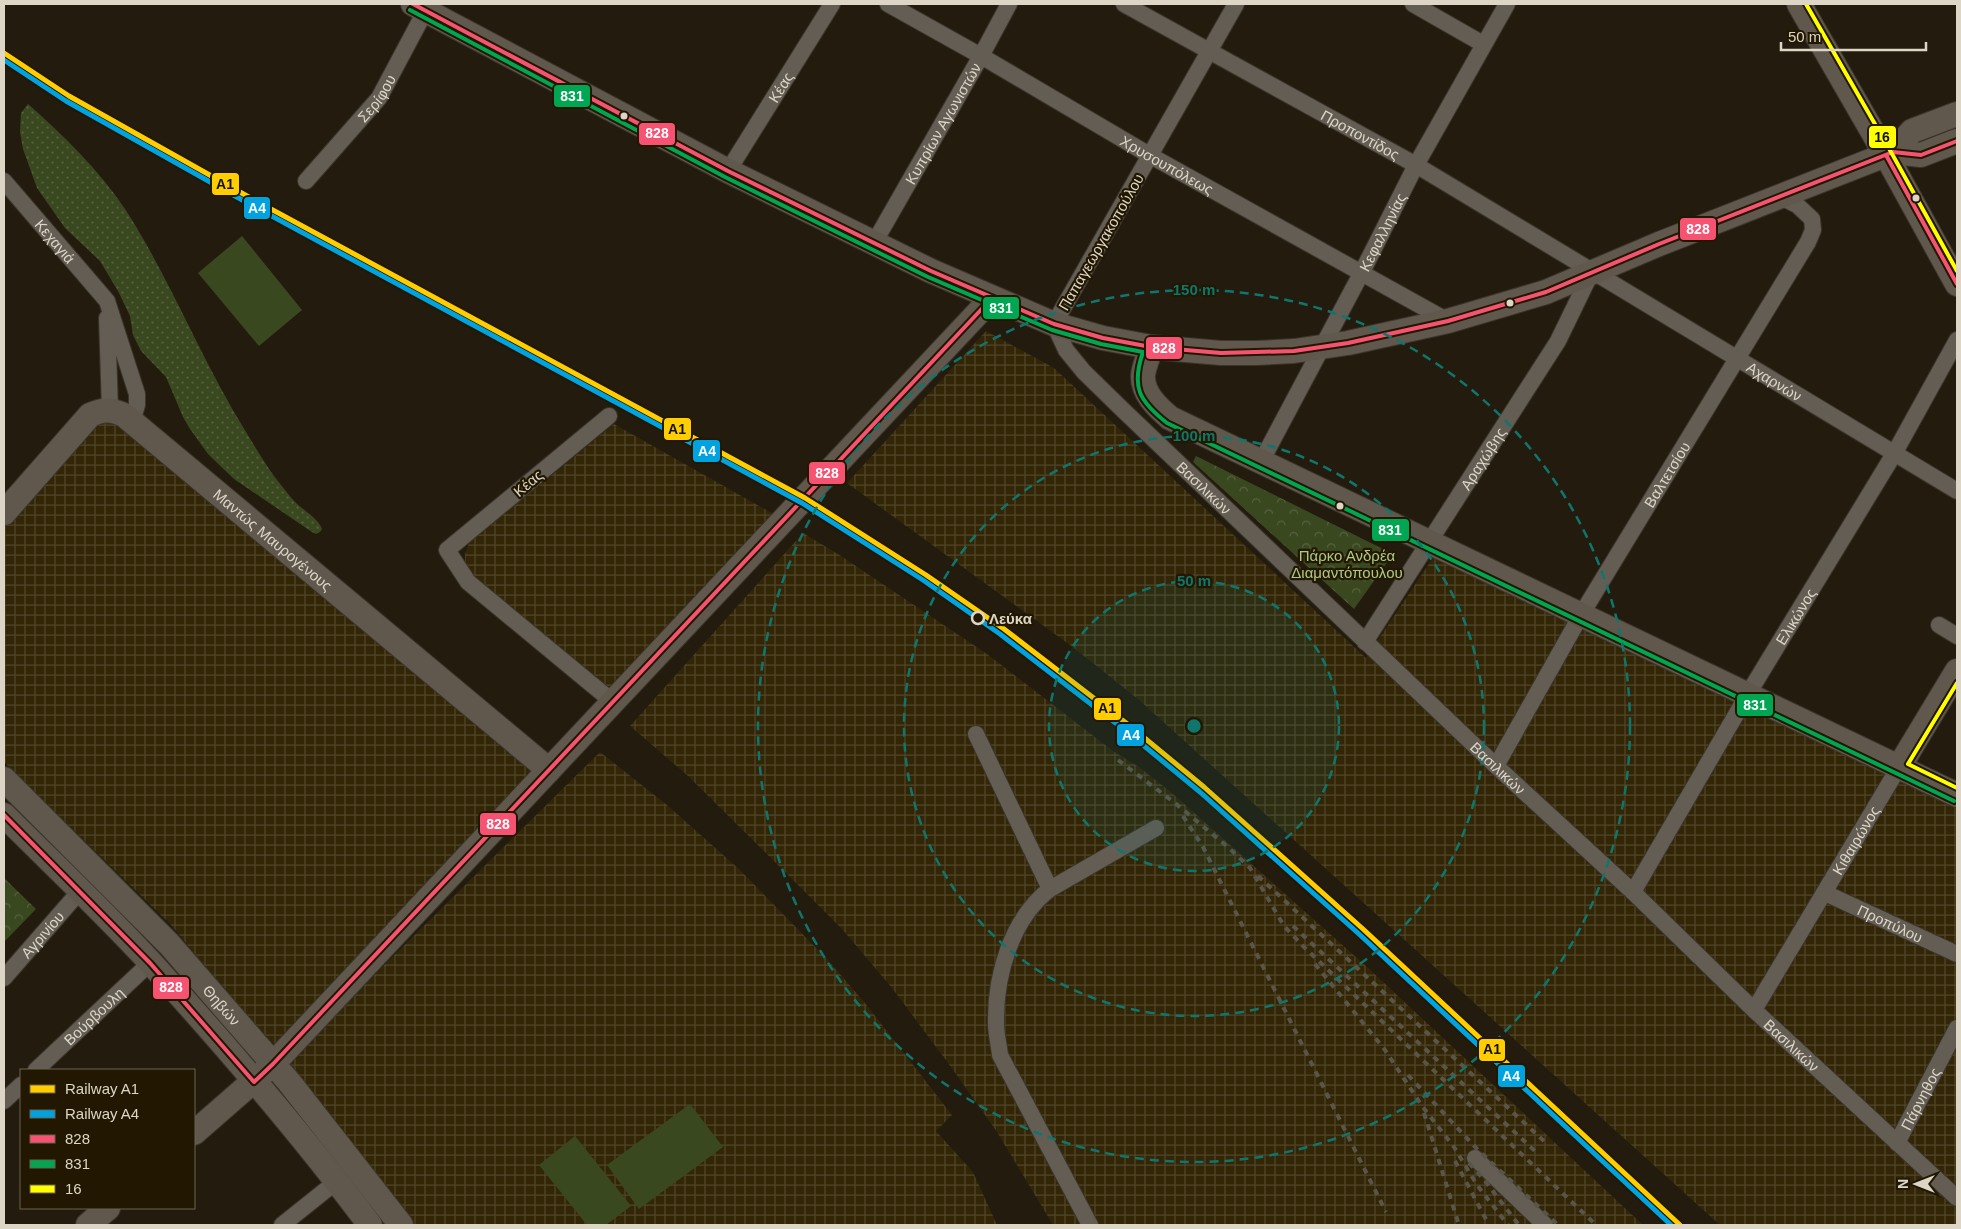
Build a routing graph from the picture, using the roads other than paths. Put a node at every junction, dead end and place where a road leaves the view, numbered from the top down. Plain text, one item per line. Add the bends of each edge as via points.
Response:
1 (832, 4) edge
2 (888, 4) edge
3 (1009, 4) edge
4 (1124, 4) edge
5 (1236, 4) edge
6 (1413, 4) edge
7 (1507, 4) edge
8 (1800, 4) edge
9 (422, 6) edge
10 (1483, 44) junction
11 (1210, 52) junction
12 (981, 56) junction
13 (1957, 114) edge
14 (1957, 141) edge
15 (1890, 154) junction
16 (1151, 156) junction
17 (1416, 165) junction
18 (728, 171) junction
19 (4, 181) edge
20 (306, 181) dead end
21 (1779, 196) junction
22 (874, 243) junction
23 (1592, 271) junction
24 (1362, 272) junction
25 (1957, 284) edge
26 (992, 298) junction
27 (107, 301) junction
28 (1448, 321) junction
29 (1054, 324) junction
30 (1957, 340) edge
31 (1151, 348) junction
32 (1322, 348) junction
33 (1736, 359) junction
34 (110, 410) junction
35 (609, 416) dead end
36 (132, 421) junction
37 (1894, 454) junction
38 (1261, 462) junction
39 (1957, 492) edge
40 (4, 513) edge
41 (1428, 541) junction
42 (1582, 615) junction
43 (1938, 625) dead end
44 (1957, 636) edge
45 (1365, 642) junction
46 (1957, 671) edge
47 (1748, 694) junction
48 (613, 702) junction
49 (976, 734) dead end
50 (1496, 766) junction
51 (1899, 767) junction
52 (549, 770) junction
53 (4, 779) edge
54 (1957, 795) edge
55 (4, 815) edge
56 (1156, 828) dead end
57 (1050, 889) junction
58 (80, 891) junction
59 (1633, 892) junction
60 (1825, 893) junction
61 (1957, 954) edge
62 (150, 963) junction
63 (4, 978) edge
64 (1754, 1010) junction
65 (1955, 1038) edge
66 (273, 1064) junction
67 (37, 1069) edge
68 (254, 1082) junction
69 (20, 1086) edge
70 (4, 1101) edge
71 (195, 1132) edge
72 (1897, 1143) junction
73 (1475, 1158) dead end
74 (337, 1181) junction
75 (1957, 1198) edge
76 (107, 1209) edge
77 (88, 1225) edge
78 (282, 1225) edge
79 (370, 1225) edge
80 (401, 1225) edge
81 (1090, 1225) edge
82 (1545, 1225) edge

1 - 18 street, Κέας
2 - 12 street, Χρυσουπόλεως
3 - 12 street, Κυπρίων Αγωνιστών
4 - 11 street, Προποντίδος
5 - 11 street, Παπαγεωργακοπούλου
6 - 10 street
7 - 10 street, Κεφαλληνίας
8 - 15 street
9 - 18 street
9 - 20 street, Σερίφου via 379,98
10 - 17 street, Κεφαλληνίας
11 - 16 street, Παπαγεωργακοπούλου
11 - 17 street, Προποντίδος
12 - 16 street, Χρυσουπόλεως
12 - 22 street, Κυπρίων Αγωνιστών
13 - 15 street via 1912,131
14 - 15 street via 1921,155
15 - 21 street
15 - 25 street
16 - 24 street, Χρυσουπόλεως
16 - 29 street, Παπαγεωργακοπούλου
17 - 23 street, Προποντίδος
17 - 24 street, Κεφαλληνίας
18 - 22 street
19 - 27 street, Κεχαγιά
21 - 23 street
21 - 33 street, Βαλτετσίου via 1797,205 1812,219 1812,230 1796,264
22 - 26 street
23 - 28 street via 1546,292
23 - 33 street, Αχαρνών
23 - 41 street, Αραχώβης via 1558,340
24 - 28 street, Χρυσουπόλεως
24 - 32 street, Κεφαλληνίας
26 - 29 street
26 - 48 street
27 - 34 street
27 - 36 street, Κεχαγιά via 137,394
28 - 32 street
29 - 31 street
29 - 45 street, Βασιλικών via 1066,350 1084,372
30 - 37 street, Ελικώνος
31 - 32 street via 1256,353
31 - 38 street via 1143,375 1146,391 1156,406 1170,418
32 - 38 street, Κεφαλληνίας
33 - 37 street, Αχαρνών
33 - 42 street, Βαλτετσίου
34 - 36 street, Μαντώς Μαυρογένους via 124,414
34 - 40 street via 90,415
35 - 48 street, Κέας via 447,550 468,582
36 - 52 street, Μαντώς Μαυρογένους
37 - 39 street, Αχαρνών
37 - 47 street, Ελικώνος
38 - 41 street
41 - 42 street
41 - 45 street, Αραχώβης
42 - 47 street
42 - 50 street, Βαλτετσίου
43 - 44 street
45 - 50 street, Βασιλικών
46 - 51 street, Κιθαιρώνος
47 - 51 street
47 - 59 street, Ελικώνος
48 - 52 street
49 - 57 street
50 - 59 street, Βασιλικών
51 - 54 street
51 - 60 street, Κιθαιρώνος
52 - 66 street
53 - 66 street, Θηβών via 169,944
55 - 58 street, Θηβών
56 - 57 street
57 - 81 street via 1024,917 1013,939 1005,961 996,1025 1000,1055
58 - 62 street, Θηβών
58 - 63 street, Αγρινίου
59 - 64 street, Βασιλικών
60 - 61 street, Προπύλου
60 - 64 street, Κιθαιρώνος
62 - 67 street, Βούρβουλη
62 - 68 street, Θηβών
64 - 72 street, Βασιλικών
65 - 72 street, Πάρνηθος
66 - 68 street
66 - 80 street, Θηβών
68 - 71 street
68 - 74 street, Θηβών
69 - 70 street
72 - 75 street, Βασιλικών
73 - 82 street
74 - 78 street
74 - 79 street, Θηβών
76 - 77 street

